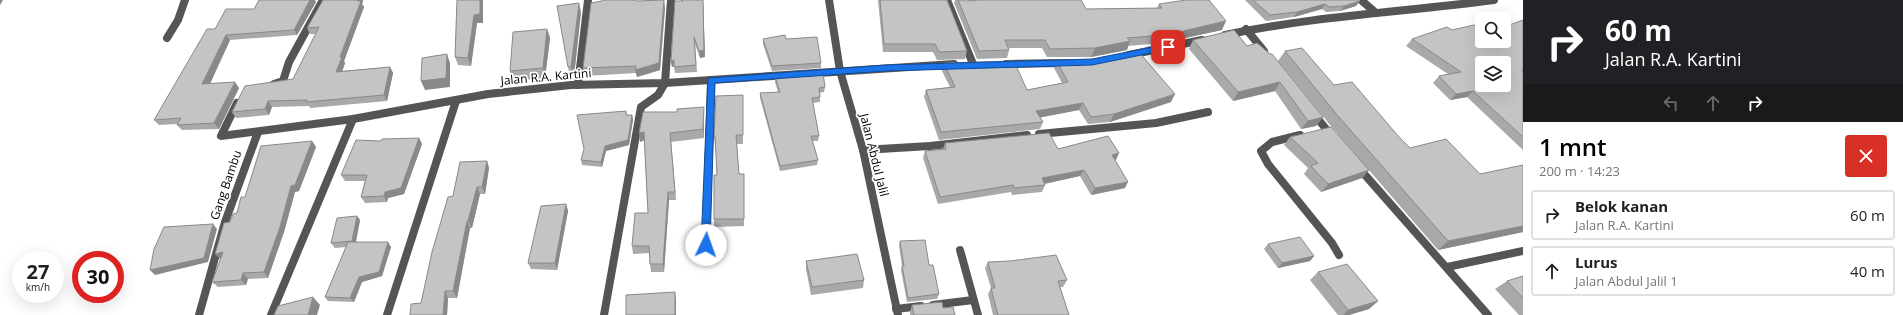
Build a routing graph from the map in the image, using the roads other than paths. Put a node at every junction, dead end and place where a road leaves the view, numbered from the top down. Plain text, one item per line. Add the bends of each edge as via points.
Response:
1 (185, 0) edge
2 (323, 0) edge
3 (588, 0) edge
4 (671, 0) edge
5 (828, 0) edge
6 (948, 0) edge
7 (1361, 0) edge
8 (1494, 0) edge
9 (1376, 13) junction
10 (1246, 29) junction
11 (167, 38) dead end
12 (1120, 56) edge
13 (1270, 59) edge
14 (1077, 62) edge
15 (995, 64) edge
16 (840, 71) junction
17 (711, 80) junction
18 (664, 83) junction
19 (264, 85) edge
20 (578, 85) junction
21 (242, 94) edge
22 (456, 101) junction
23 (1308, 107) edge
24 (1208, 112) dead end
25 (353, 119) junction
26 (1318, 131) junction
27 (258, 132) junction
28 (1336, 141) edge
29 (863, 150) junction
30 (1351, 158) edge
31 (706, 245) dead end
32 (960, 250) dead end
33 (1523, 252) edge
34 (1339, 255) dead end
35 (1447, 267) junction
36 (973, 300) junction
37 (897, 312) edge
38 (199, 315) edge
39 (271, 315) edge
40 (388, 315) edge
41 (604, 315) edge
42 (978, 315) edge
43 (1488, 315) edge

1 - 11 street via 178,20
2 - 19 street via 289,62 283,81
3 - 20 street
4 - 18 street
5 - 16 street, Jalan Abdul Jalil
6 - 16 street, Jalan R.A. Kartini via 970,64
7 - 9 street
8 - 9 street
9 - 10 street
10 - 12 street
10 - 13 street
14 - 15 street
16 - 17 street, Jalan R.A. Kartini
16 - 29 street, Jalan Abdul Jalil
17 - 18 street, Jalan R.A. Kartini
17 - 31 street
18 - 20 street, Jalan R.A. Kartini
18 - 41 street via 658,95 641,107
20 - 22 street, Jalan R.A. Kartini via 488,94
21 - 27 street, Jalan R.A. Kartini via 221,136
22 - 25 street, Jalan R.A. Kartini
22 - 40 street
23 - 26 street
24 - 29 street via 1156,123 930,146
25 - 27 street, Jalan R.A. Kartini
25 - 39 street
26 - 28 street
26 - 34 street via 1272,142 1261,150 1268,164
27 - 38 street, Gang Bambu via 228,212 208,275
29 - 37 street, Jalan Abdul Jalil
30 - 35 street
32 - 36 street
33 - 35 street
35 - 43 street
36 - 37 street
36 - 42 street

